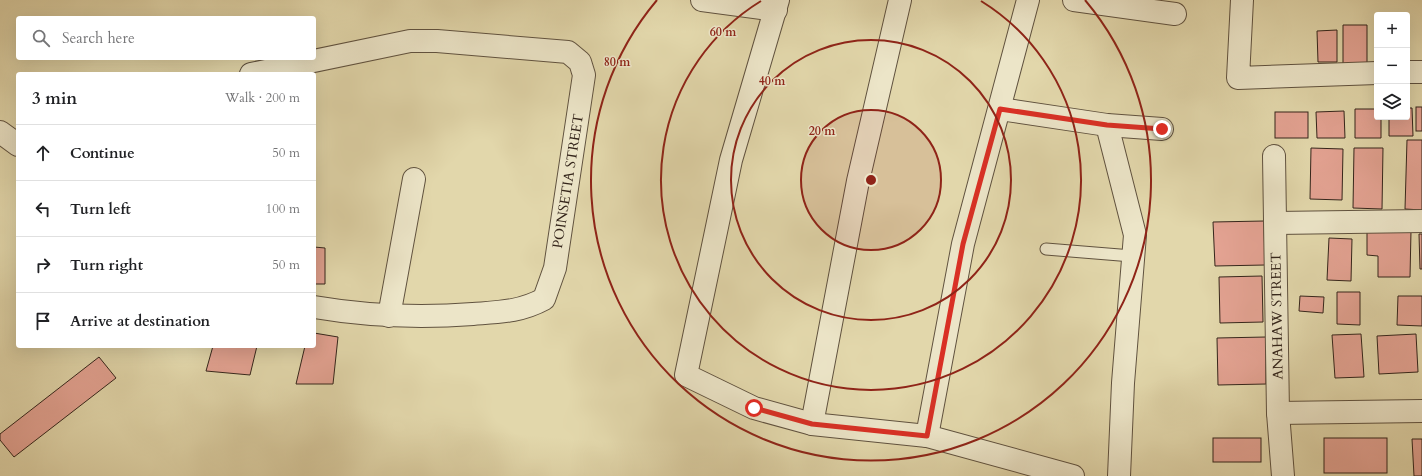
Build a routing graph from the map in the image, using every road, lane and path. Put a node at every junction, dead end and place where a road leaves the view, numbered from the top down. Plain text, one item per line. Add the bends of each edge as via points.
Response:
1 (702, 0) edge
2 (900, 0) edge
3 (1028, 0) edge
4 (1074, 0) edge
5 (1242, 0) edge
6 (777, 5) edge
7 (1175, 14) dead end
8 (261, 72) edge
9 (1410, 72) edge
10 (1422, 72) edge
11 (1374, 73) edge
12 (1000, 109) junction
13 (1107, 125) junction
14 (1162, 129) dead end
15 (0, 132) edge
16 (16, 144) edge
17 (1274, 156) dead end
18 (414, 179) dead end
19 (1422, 221) edge
20 (1276, 223) junction
21 (1046, 249) dead end
22 (1132, 256) junction
23 (316, 307) edge
24 (388, 316) junction
25 (1422, 411) edge
26 (1278, 413) junction
27 (812, 424) junction
28 (927, 436) junction
29 (1073, 476) edge
30 (1119, 476) edge
31 (1283, 476) edge

1 - 6 street
2 - 27 street via 858,182
3 - 12 street
4 - 7 street
5 - 11 street via 1238,78
6 - 27 street via 731,160 686,375 754,408
8 - 24 street, POINSETIA STREET via 410,41 568,52 580,62 584,75 555,268 544,299 529,308 510,311 447,316
9 - 10 street
12 - 13 street
12 - 28 street via 963,244
13 - 14 street
13 - 22 street via 1135,235
15 - 16 street
17 - 20 street, ANAHAW STREET
18 - 24 street
19 - 20 street
20 - 26 street, ANAHAW STREET
21 - 22 lane
22 - 30 street
23 - 24 street
25 - 26 street
26 - 31 street, ANAHAW STREET
27 - 28 street
28 - 29 street

